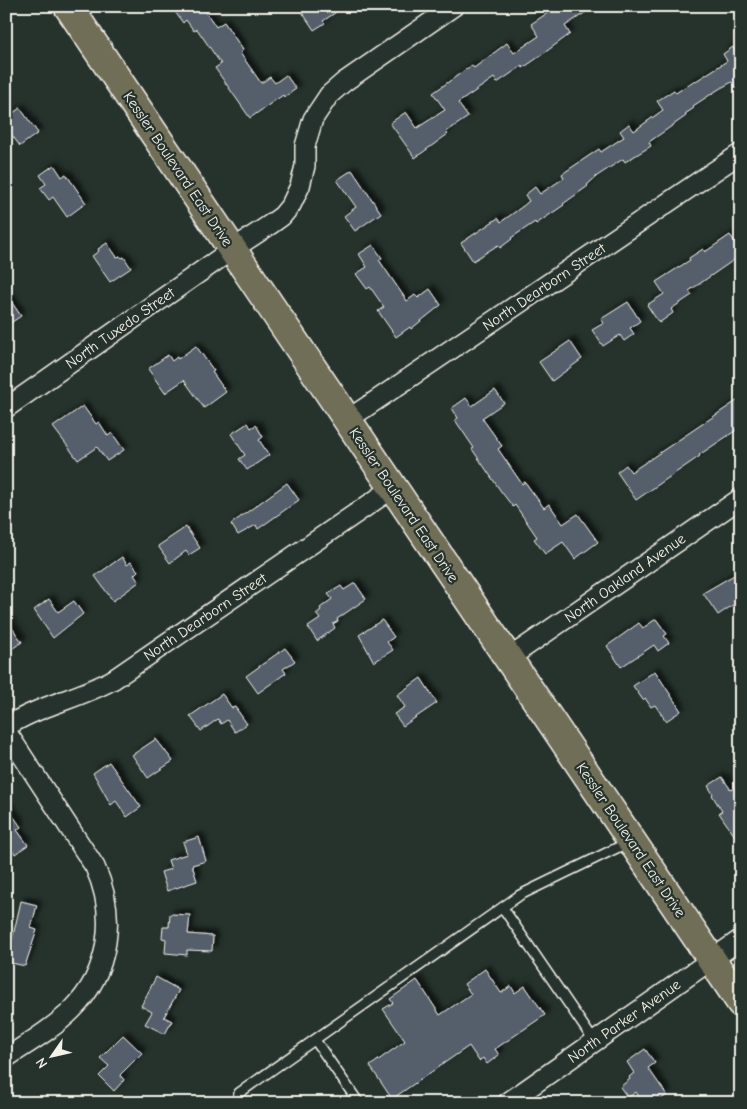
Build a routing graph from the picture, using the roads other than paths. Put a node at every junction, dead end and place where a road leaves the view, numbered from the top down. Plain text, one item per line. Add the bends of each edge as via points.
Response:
1 (68, 6) edge
2 (454, 6) edge
3 (741, 153) edge
4 (233, 249) junction
5 (6, 408) edge
6 (347, 420) junction
7 (394, 488) junction
8 (741, 498) edge
9 (509, 658) junction
10 (6, 727) edge
11 (6, 731) edge
12 (632, 840) junction
13 (503, 908) junction
14 (741, 939) edge
15 (712, 960) junction
16 (741, 1003) edge
17 (315, 1040) junction
18 (594, 1041) junction
19 (6, 1058) edge
20 (242, 1103) edge
21 (359, 1103) edge
22 (506, 1103) edge

1 - 4 main road, Kessler Boulevard East Drive
2 - 4 street, North Tuxedo Street via 329,95 310,125 304,173 291,205 271,224
3 - 6 street, North Dearborn Street
4 - 5 street, North Tuxedo Street
4 - 6 main road, Kessler Boulevard East Drive
6 - 7 main road, Kessler Boulevard East Drive
7 - 9 main road, Kessler Boulevard East Drive
7 - 10 street, North Dearborn Street via 114,679 34,711
8 - 9 street, North Oakland Avenue
9 - 12 main road, Kessler Boulevard East Drive
11 - 19 street via 95,867 106,901 108,922 104,956 85,994 61,1020
12 - 13 lane via 520,895
12 - 15 main road, Kessler Boulevard East Drive
13 - 17 lane
13 - 18 lane
14 - 15 street, North Parker Avenue
15 - 16 main road, Kessler Boulevard East Drive
15 - 18 street, North Parker Avenue
17 - 20 lane via 239,1093
17 - 21 lane
18 - 22 street, North Parker Avenue

